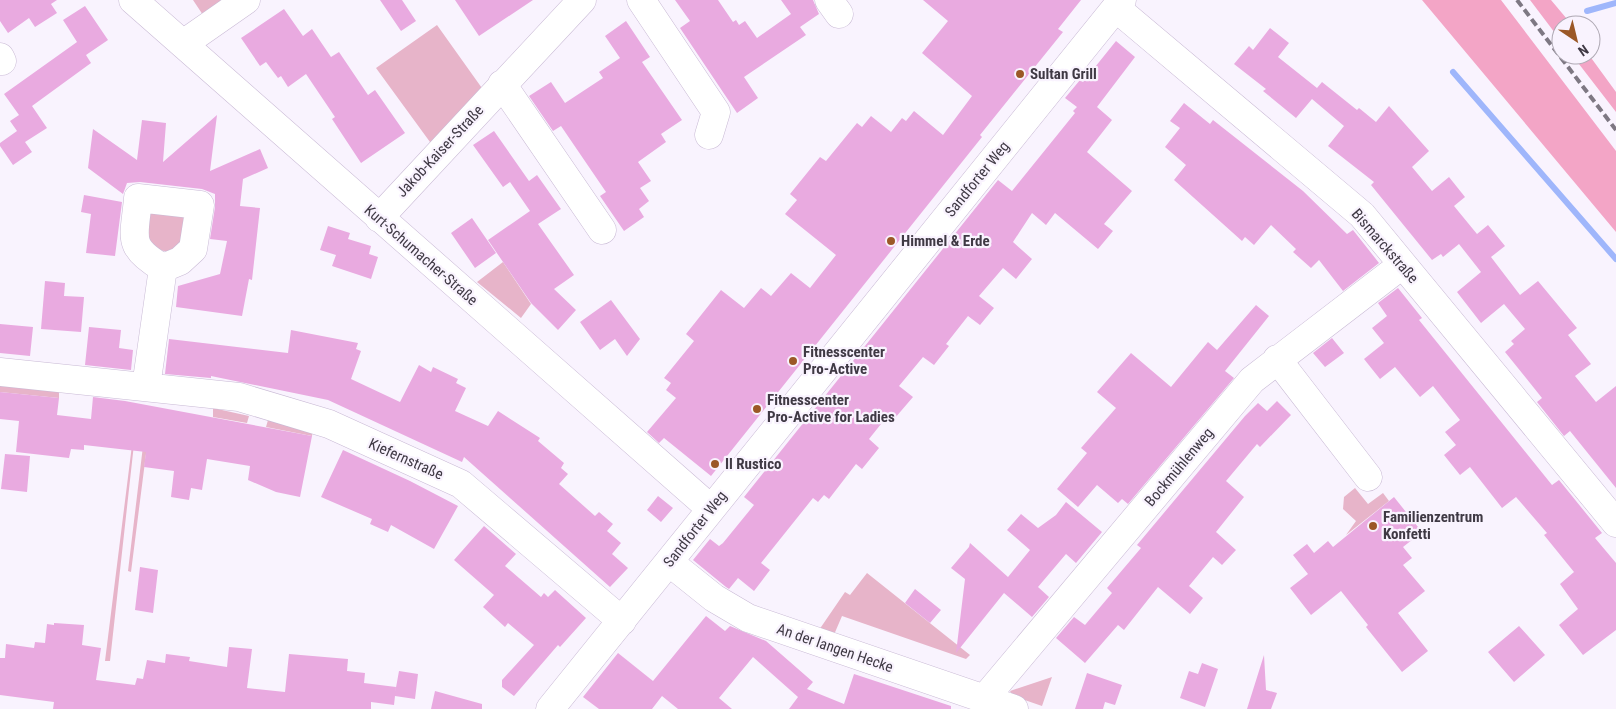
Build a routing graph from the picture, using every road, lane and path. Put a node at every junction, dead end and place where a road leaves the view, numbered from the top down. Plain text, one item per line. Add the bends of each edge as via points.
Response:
1 (133, 0) edge
2 (246, 0) edge
3 (582, 0) edge
4 (641, 0) edge
5 (1119, 3) edge
6 (183, 44) junction
7 (502, 84) junction
8 (709, 134) dead end
9 (379, 218) junction
10 (602, 230) dead end
11 (1402, 264) junction
12 (163, 268) dead end
13 (1277, 359) junction
14 (0, 372) edge
15 (146, 387) junction
16 (1368, 477) dead end
17 (711, 509) junction
18 (1616, 523) edge
19 (669, 562) junction
20 (622, 621) junction
21 (984, 699) junction
22 (550, 709) edge
23 (1014, 709) edge

1 - 6 street, Kurt-Schumacher-Straße
2 - 6 street
3 - 7 street, Jakob-Kaiser-Straße
4 - 8 street via 716,112
5 - 11 street, Bismarckstraße via 1362,215
5 - 17 street, Sandforter Weg
6 - 9 street, Kurt-Schumacher-Straße
7 - 9 street, Jakob-Kaiser-Straße
7 - 10 street
9 - 17 street, Kurt-Schumacher-Straße
11 - 13 street, Bockmühlenweg
11 - 18 street, Bismarckstraße
12 - 15 street
13 - 16 street
13 - 21 street, Bockmühlenweg via 1231,404
14 - 15 street, Kiefernstraße
15 - 20 street, Kiefernstraße via 239,398 329,424 461,484
17 - 19 street, Sandforter Weg
19 - 20 street, Sandforter Weg
19 - 21 street, An der langen Hecke via 714,598 748,618
20 - 22 street, Sandforter Weg
21 - 23 street, An der langen Hecke

